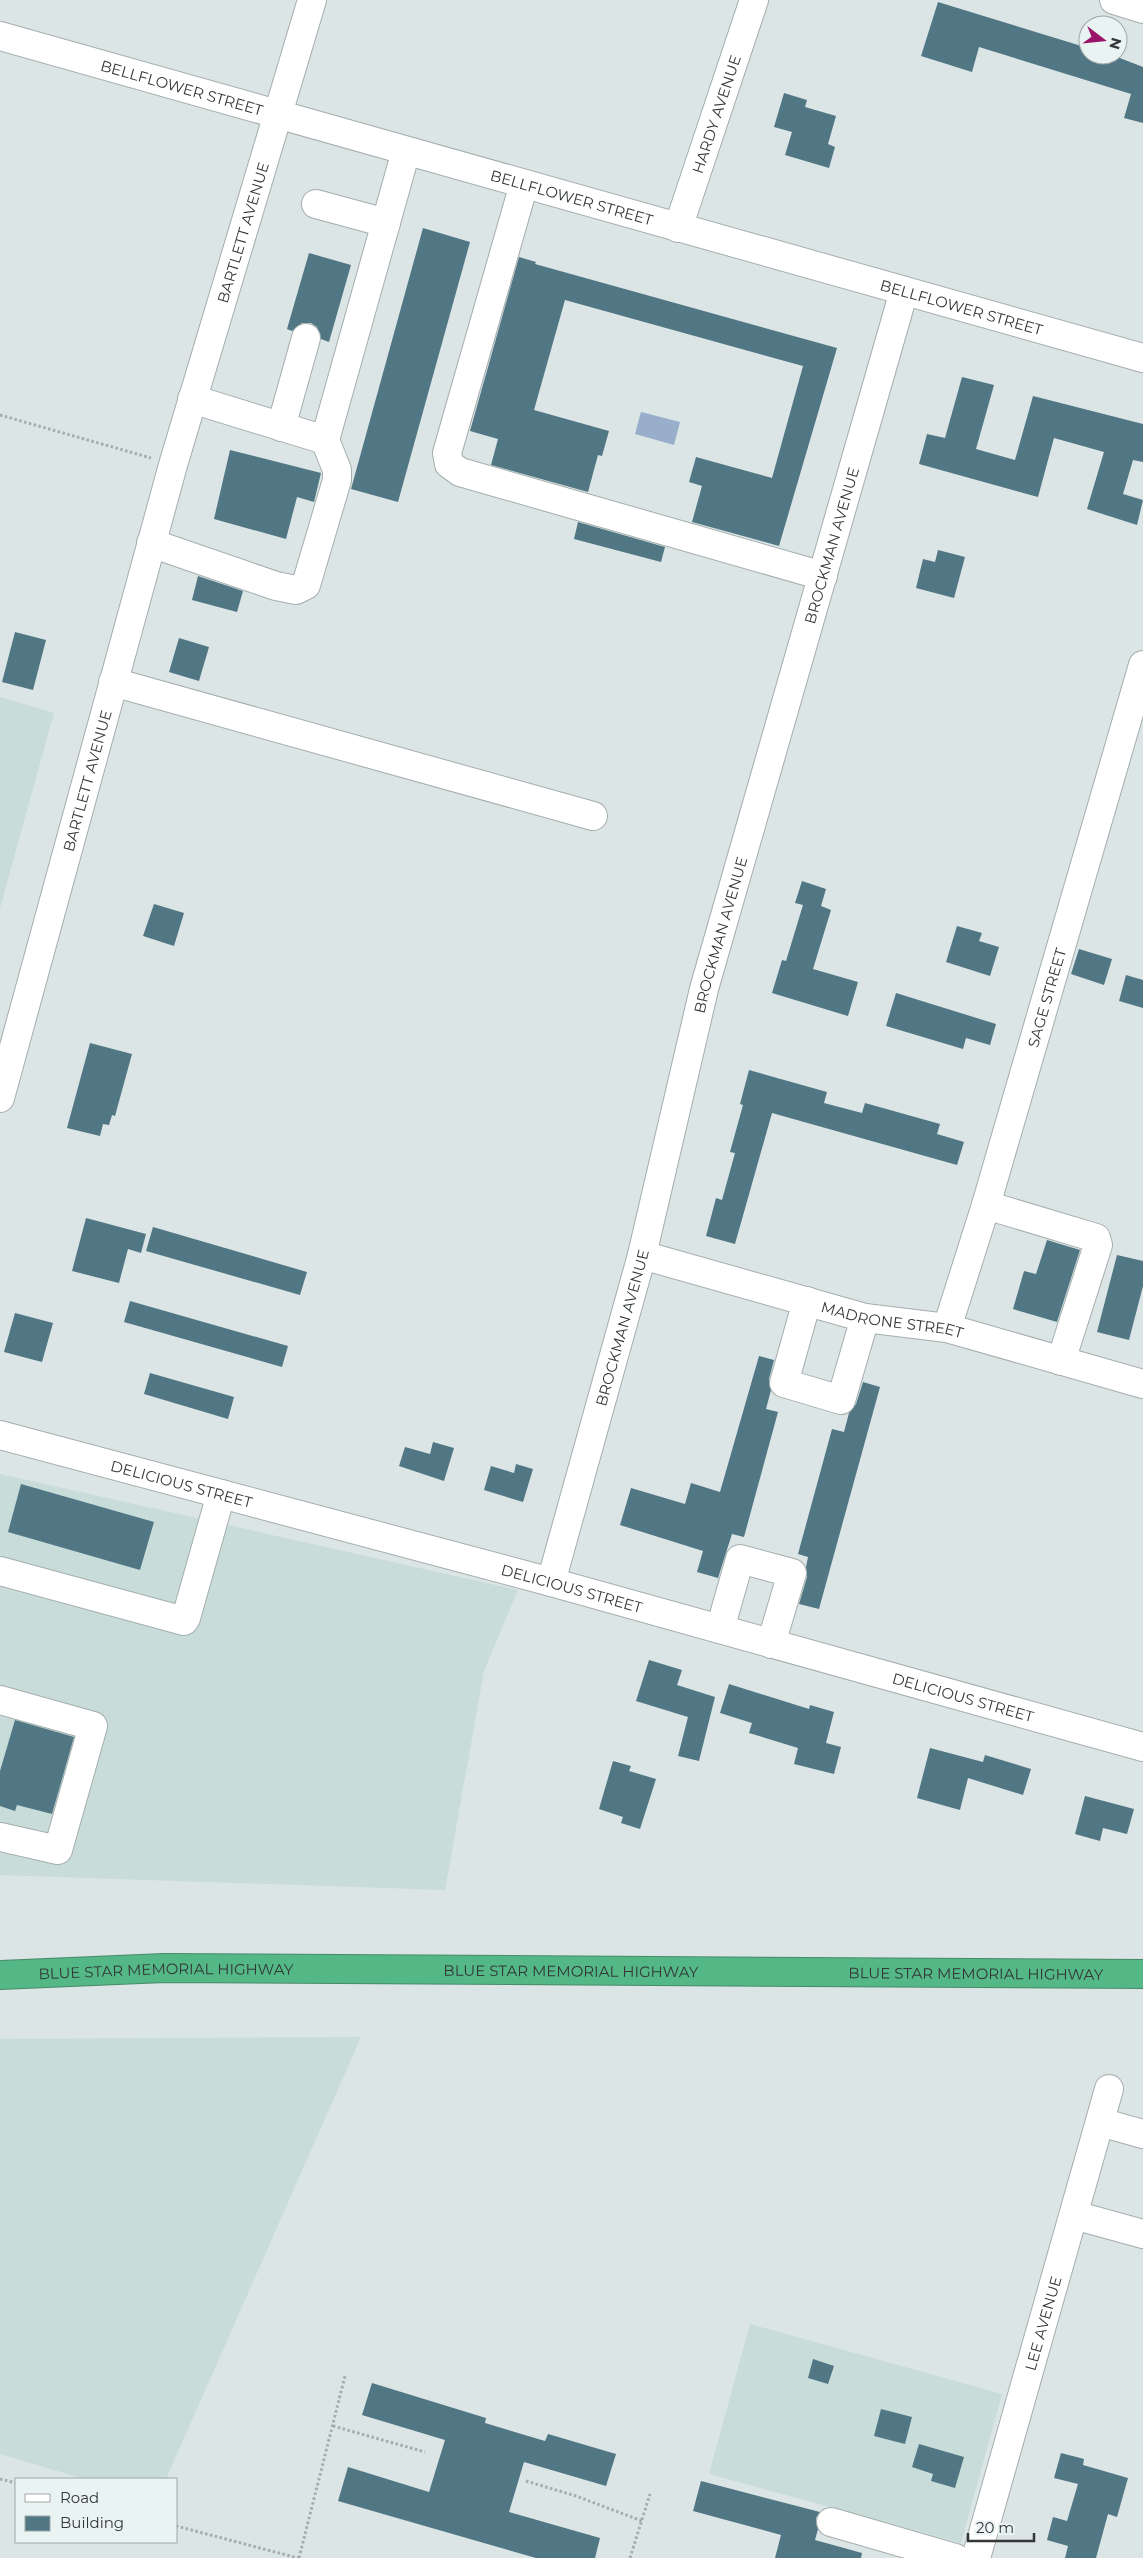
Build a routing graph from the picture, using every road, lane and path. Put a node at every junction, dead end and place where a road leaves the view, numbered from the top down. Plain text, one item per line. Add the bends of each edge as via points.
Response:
1 (312, 0) edge
2 (754, 0) edge
3 (1114, 0) edge
4 (1143, 8) edge
5 (0, 36) edge
6 (277, 115) junction
7 (406, 151) junction
8 (524, 184) junction
9 (316, 204) dead end
10 (386, 223) junction
11 (678, 228) junction
12 (904, 291) junction
13 (306, 338) dead end
14 (1143, 358) edge
15 (192, 399) junction
16 (0, 415) edge
17 (281, 427) junction
18 (325, 440) junction
19 (173, 465) junction
20 (151, 543) junction
21 (823, 576) junction
22 (1143, 665) edge
23 (112, 682) junction
24 (593, 816) dead end
25 (0, 1098) edge
26 (986, 1205) junction
27 (642, 1255) junction
28 (807, 1302) junction
29 (865, 1318) junction
30 (947, 1328) junction
31 (1061, 1361) junction
32 (1143, 1384) edge
33 (0, 1435) edge
34 (221, 1494) junction
35 (0, 1571) edge
36 (551, 1582) junction
37 (720, 1630) junction
38 (771, 1644) junction
39 (0, 1700) edge
40 (1143, 1747) edge
41 (0, 1837) edge
42 (1143, 1974) edge
43 (0, 1976) edge
44 (1109, 2089) dead end
45 (1100, 2122) junction
46 (1143, 2134) edge
47 (1074, 2215) junction
48 (1143, 2234) edge
49 (345, 2376) dead end
50 (333, 2426) junction
51 (426, 2452) dead end
52 (0, 2479) edge
53 (526, 2481) dead end
54 (15, 2483) edge
55 (650, 2494) dead end
56 (642, 2521) junction
57 (831, 2522) dead end
58 (178, 2527) edge
59 (298, 2558) edge
60 (630, 2558) edge
61 (955, 2558) edge
62 (976, 2558) edge

1 - 6 street, BARTLETT AVENUE
2 - 11 street, HARDY AVENUE
3 - 4 street
5 - 6 street, BELLFLOWER STREET
6 - 7 street, BELLFLOWER STREET
6 - 15 street, BARTLETT AVENUE
7 - 8 street, BELLFLOWER STREET
7 - 10 street
8 - 11 street, BELLFLOWER STREET
8 - 21 street via 447,453 449,464 460,472
9 - 10 street
10 - 18 street
11 - 12 street, BELLFLOWER STREET
12 - 14 street, BELLFLOWER STREET
12 - 21 street, BROCKMAN AVENUE
13 - 17 street
15 - 17 street
15 - 19 street, BARTLETT AVENUE
16 - 19 path
17 - 18 street
18 - 20 street via 338,480 306,585 296,590 276,586
19 - 20 street, BARTLETT AVENUE
20 - 23 street, BARTLETT AVENUE
21 - 27 street, BROCKMAN AVENUE via 704,989
22 - 26 street, SAGE STREET
23 - 24 street
23 - 25 street, BARTLETT AVENUE
26 - 30 street, SAGE STREET
26 - 31 street via 1096,1238 1098,1245
27 - 28 street, MADRONE STREET
27 - 36 street, BROCKMAN AVENUE
28 - 29 street, MADRONE STREET
28 - 29 street via 784,1383 842,1400
29 - 30 street, MADRONE STREET
30 - 31 street, MADRONE STREET
31 - 32 street, MADRONE STREET
33 - 34 street, DELICIOUS STREET
34 - 35 street via 184,1621
34 - 36 street, DELICIOUS STREET
36 - 37 street, DELICIOUS STREET
37 - 38 street, DELICIOUS STREET
37 - 38 street via 740,1559 749,1561 792,1574
38 - 40 street, DELICIOUS STREET
39 - 41 street via 93,1726 58,1850
42 - 43 highway, BLUE STAR MEMORIAL HIGHWAY via 164,1968
44 - 45 street, LEE AVENUE
45 - 46 street
45 - 47 street, LEE AVENUE
47 - 48 street
47 - 62 street, LEE AVENUE
49 - 50 path
50 - 51 path
50 - 59 path
52 - 54 path
53 - 56 path
55 - 56 path
56 - 60 path
57 - 61 street
58 - 59 path

